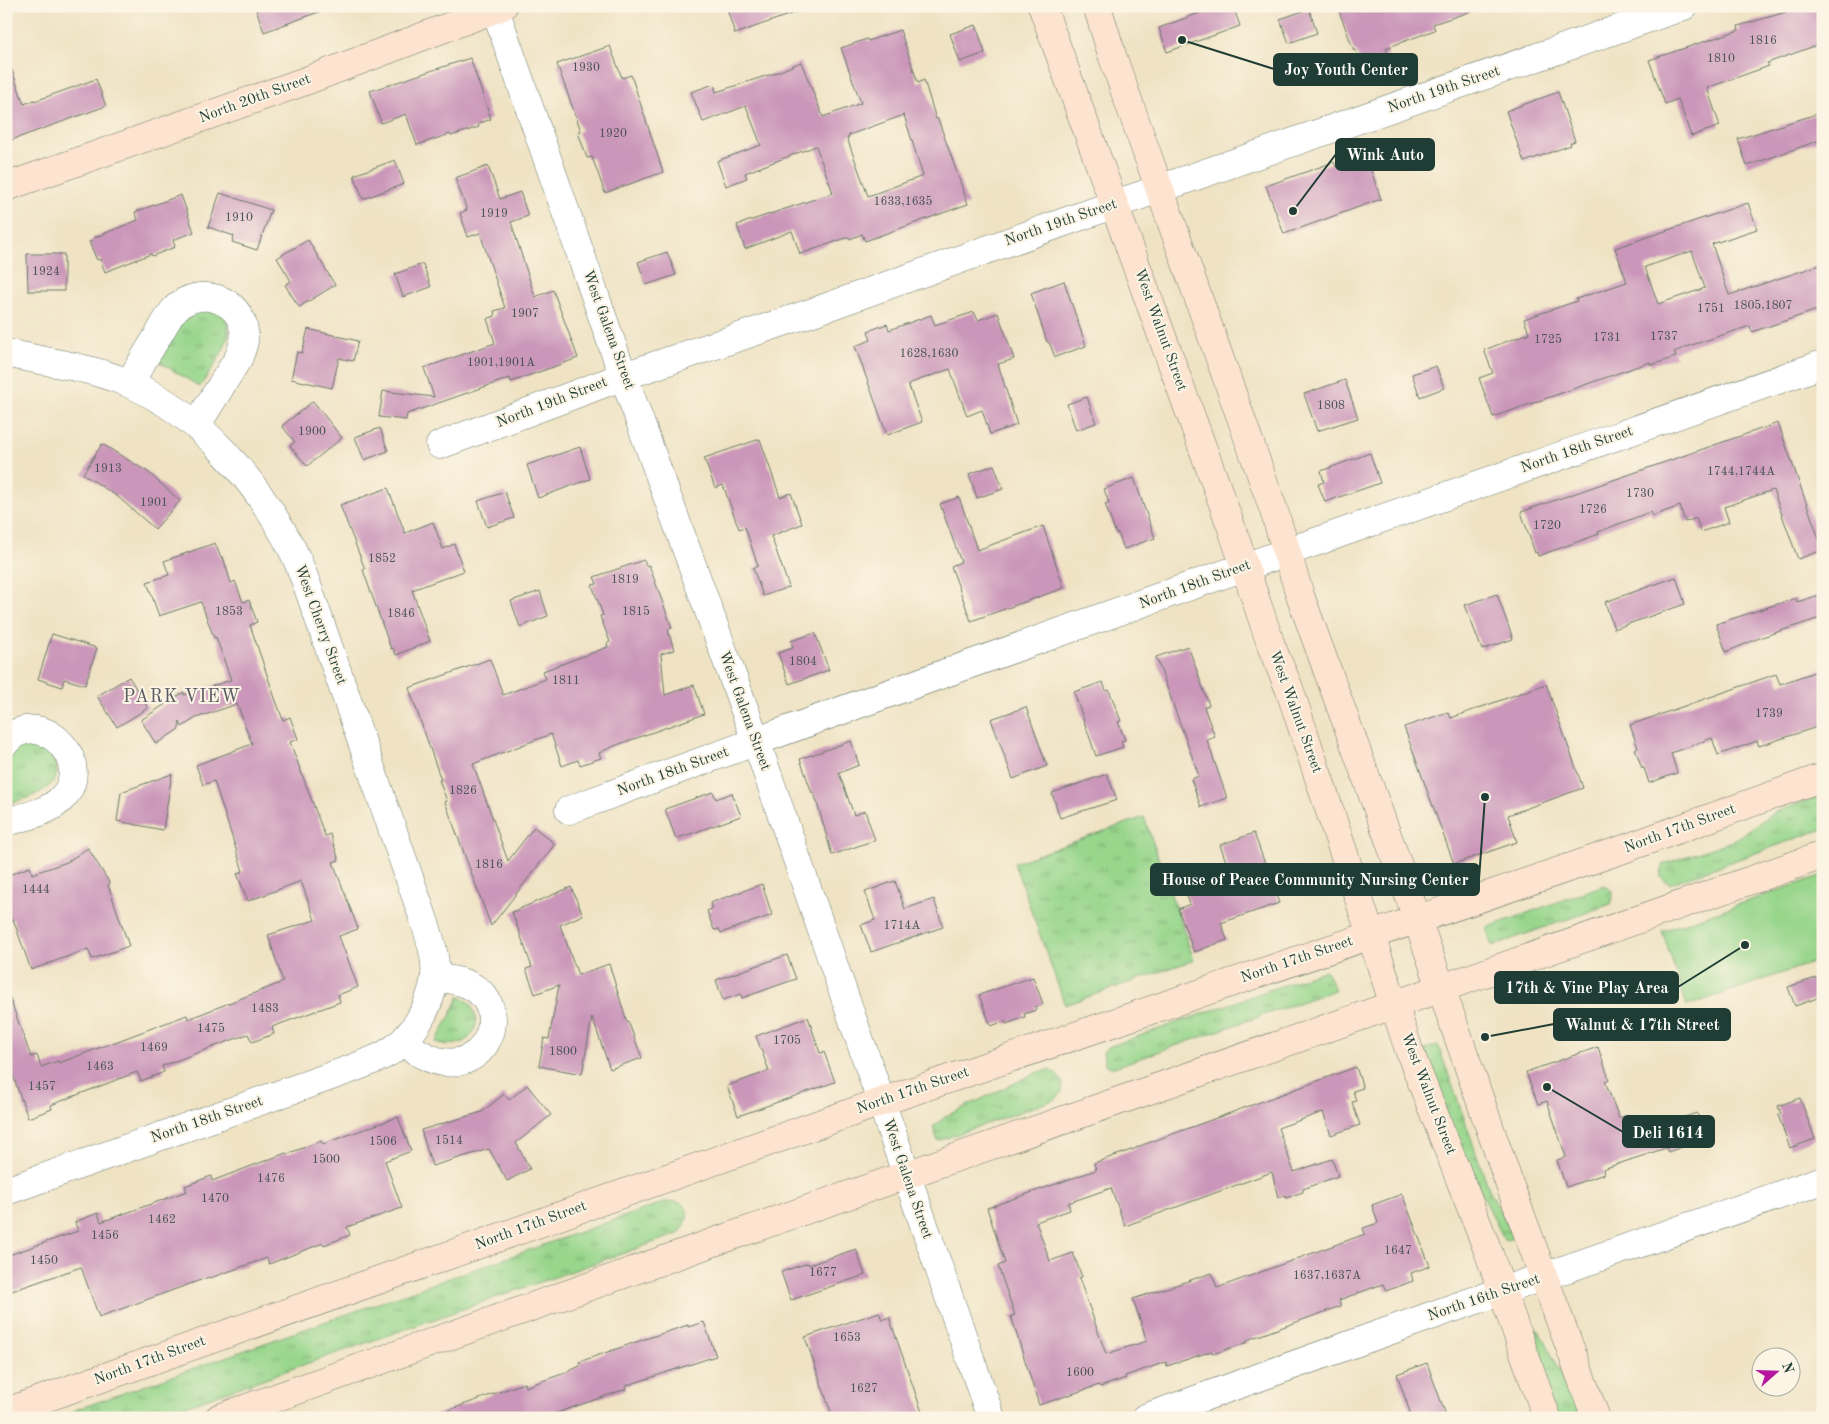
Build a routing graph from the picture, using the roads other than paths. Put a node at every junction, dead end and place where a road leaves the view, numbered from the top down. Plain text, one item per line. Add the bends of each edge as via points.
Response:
1 (1042, 6) edge
2 (1096, 6) edge
3 (1684, 6) edge
4 (497, 7) edge
5 (6, 187) edge
6 (1160, 189) junction
7 (1114, 205) junction
8 (6, 354) edge
9 (1823, 364) edge
10 (624, 376) junction
11 (129, 383) junction
12 (196, 426) junction
13 (440, 446) dead end
14 (1286, 553) junction
15 (1244, 567) junction
16 (756, 741) junction
17 (6, 742) edge
18 (1823, 777) edge
19 (570, 810) dead end
20 (6, 822) edge
21 (1823, 855) edge
22 (1417, 919) junction
23 (1372, 934) junction
24 (435, 976) junction
25 (1442, 988) junction
26 (1395, 1005) junction
27 (404, 1041) junction
28 (881, 1102) junction
29 (906, 1175) junction
30 (1823, 1180) edge
31 (6, 1191) edge
32 (1544, 1277) junction
33 (1503, 1292) junction
34 (6, 1412) edge
35 (219, 1418) edge
36 (991, 1418) edge
37 (1145, 1418) edge
38 (1547, 1418) edge
39 (1596, 1418) edge

1 - 7 main road, West Walnut Street
2 - 6 main road
3 - 6 street, North 19th Street
4 - 5 main road, North 20th Street via 311,79
4 - 10 street, West Galena Street
6 - 7 street, North 19th Street
6 - 14 main road
7 - 10 street, North 19th Street
7 - 15 main road, West Walnut Street
8 - 11 street, West Cherry Street via 94,371
9 - 14 street, North 18th Street
10 - 13 street, North 19th Street
10 - 16 street, West Galena Street
11 - 12 street, West Cherry Street via 174,408
11 - 12 street via 176,308 200,296 224,301 241,319 244,344
12 - 24 street, West Cherry Street via 255,489 291,547 423,916
14 - 15 street, North 18th Street
14 - 22 main road
15 - 16 street, North 18th Street
15 - 23 main road, West Walnut Street via 1289,688
16 - 19 street, North 18th Street
16 - 28 street, West Galena Street
17 - 20 street via 15,734 29,730 46,732 67,751 72,759 73,774 66,793 59,801
18 - 22 main road, North 17th Street
21 - 25 main road
22 - 23 main road, North 17th Street
22 - 25 main road
23 - 26 main road, West Walnut Street
23 - 28 main road, North 17th Street
24 - 27 street, West Cherry Street via 425,1009
24 - 27 street via 469,985 485,999 492,1020 488,1040 482,1050 453,1064 422,1055
25 - 26 main road
25 - 32 main road
26 - 29 main road
26 - 33 main road, West Walnut Street via 1409,1050
27 - 31 street, North 18th Street via 387,1053 351,1069
28 - 29 street, West Galena Street
28 - 34 main road, North 17th Street
29 - 35 main road
29 - 36 street, West Galena Street
30 - 32 street, North 16th Street
32 - 33 street, North 16th Street
32 - 39 main road
33 - 37 street, North 16th Street
33 - 38 main road, West Walnut Street

